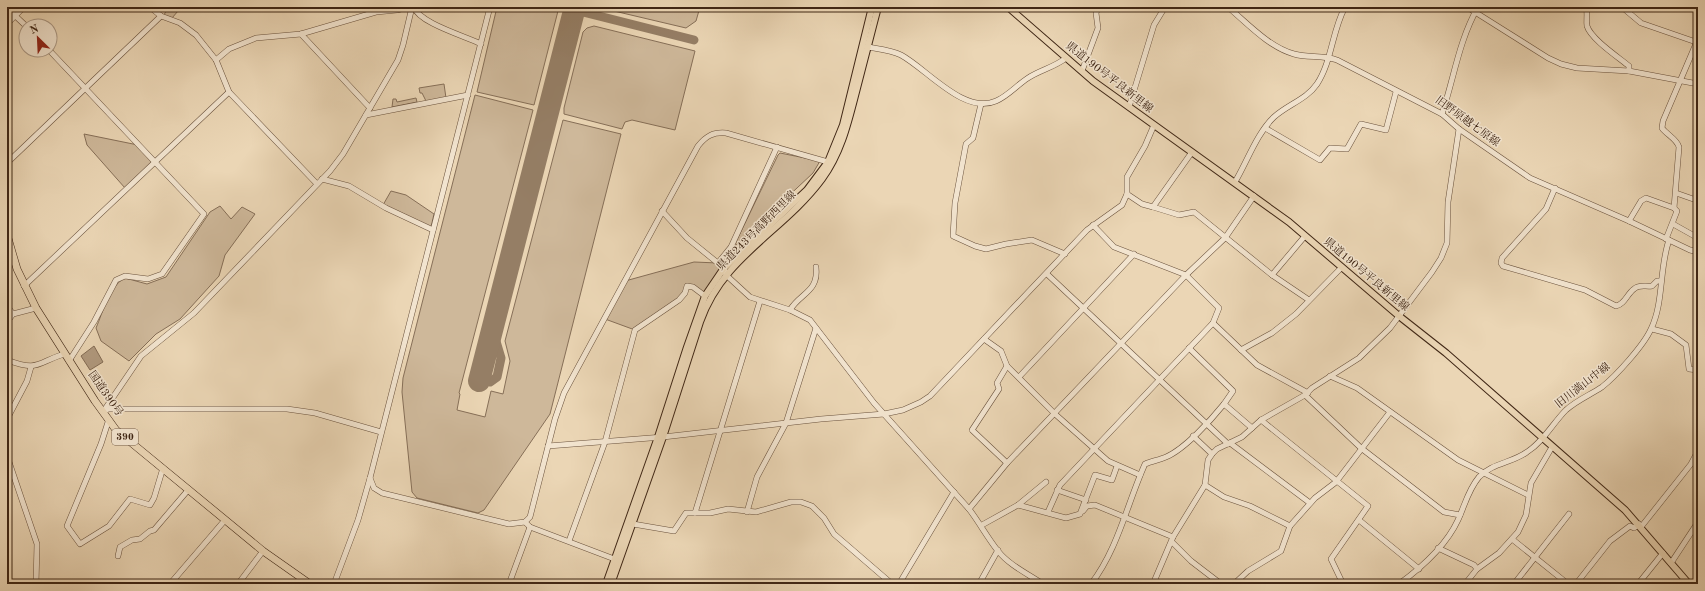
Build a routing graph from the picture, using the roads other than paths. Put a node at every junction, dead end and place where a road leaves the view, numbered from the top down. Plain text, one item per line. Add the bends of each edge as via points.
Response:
1 (24, 7) edge
2 (150, 7) edge
3 (408, 7) edge
4 (413, 7) edge
5 (490, 7) edge
6 (872, 7) edge
7 (878, 7) edge
8 (1008, 7) edge
9 (1098, 7) edge
10 (1165, 7) edge
11 (1228, 7) edge
12 (1345, 7) edge
13 (1467, 7) edge
14 (1586, 7) edge
15 (1622, 7) edge
16 (7, 8) edge
17 (1476, 10) edge
18 (16, 15) junction
19 (161, 16) junction
20 (19, 18) edge
21 (7, 24) edge
22 (301, 34) junction
23 (1697, 40) edge
24 (481, 44) junction
25 (868, 47) junction
26 (1329, 57) junction
27 (57, 58) edge
28 (1066, 58) junction
29 (216, 60) junction
30 (1082, 71) junction
31 (1629, 71) junction
32 (1681, 80) junction
33 (1698, 84) edge
34 (85, 88) junction
35 (229, 92) junction
36 (1396, 92) junction
37 (468, 94) junction
38 (981, 104) junction
39 (1129, 107) junction
40 (370, 108) junction
41 (1442, 114) junction
42 (366, 115) junction
43 (1154, 125) junction
44 (1265, 128) junction
45 (1459, 129) junction
46 (777, 147) junction
47 (1192, 152) junction
48 (155, 161) junction
49 (828, 162) junction
50 (7, 163) edge
51 (322, 179) junction
52 (1235, 182) junction
53 (317, 184) junction
54 (1555, 188) junction
55 (1676, 193) junction
56 (1127, 194) junction
57 (1254, 196) junction
58 (1696, 200) dead end
59 (1153, 207) junction
60 (1674, 208) junction
61 (662, 211) junction
62 (1629, 221) junction
63 (1673, 224) junction
64 (1093, 225) junction
65 (433, 230) junction
66 (7, 235) edge
67 (1305, 236) junction
68 (1225, 238) junction
69 (1698, 238) edge
70 (1667, 240) junction
71 (1698, 252) edge
72 (1065, 254) junction
73 (1134, 254) junction
74 (718, 263) junction
75 (816, 267) dead end
76 (1342, 267) junction
77 (725, 271) junction
78 (1047, 274) junction
79 (1186, 275) junction
80 (1272, 275) junction
81 (1661, 281) junction
82 (24, 286) junction
83 (705, 296) junction
84 (1309, 300) junction
85 (760, 301) junction
86 (7, 306) edge
87 (36, 308) junction
88 (1084, 309) junction
89 (790, 310) junction
90 (13, 314) junction
91 (1399, 316) junction
92 (8, 320) edge
93 (1213, 323) junction
94 (816, 328) junction
95 (1652, 329) junction
96 (984, 340) junction
97 (1120, 343) junction
98 (1189, 348) junction
99 (1242, 350) junction
100 (64, 354) junction
101 (7, 360) edge
102 (69, 361) junction
103 (1007, 366) junction
104 (31, 367) junction
105 (1698, 370) edge
106 (1019, 376) junction
107 (1330, 376) junction
108 (1159, 380) junction
109 (1306, 394) junction
110 (1224, 404) junction
111 (102, 412) junction
112 (1390, 412) junction
113 (884, 414) junction
114 (1055, 414) junction
115 (7, 419) edge
116 (108, 419) junction
117 (1262, 420) junction
118 (786, 422) junction
119 (1206, 424) junction
120 (1252, 428) junction
121 (721, 430) junction
122 (381, 432) junction
123 (1193, 436) junction
124 (661, 437) junction
125 (1542, 438) junction
126 (604, 442) junction
127 (1229, 444) junction
128 (548, 446) junction
129 (1552, 447) junction
130 (1094, 448) junction
131 (1361, 448) junction
132 (1698, 451) edge
133 (1212, 454) junction
134 (7, 456) edge
135 (1007, 463) junction
136 (1117, 466) junction
137 (163, 468) junction
138 (1483, 474) junction
139 (1140, 475) junction
140 (370, 478) junction
141 (1046, 482) dead end
142 (1336, 482) junction
143 (1205, 485) junction
144 (189, 489) junction
145 (1057, 490) junction
146 (954, 492) junction
147 (1528, 495) junction
148 (1086, 500) junction
149 (1310, 503) junction
150 (1018, 505) junction
151 (969, 509) junction
152 (747, 512) junction
153 (1048, 512) junction
154 (695, 513) junction
155 (1080, 514) junction
156 (1569, 514) dead end
157 (1460, 515) junction
158 (1125, 518) junction
159 (225, 520) junction
160 (1359, 520) junction
161 (525, 522) junction
162 (1698, 522) edge
163 (633, 524) junction
164 (982, 525) junction
165 (1290, 526) junction
166 (1640, 526) junction
167 (530, 527) junction
168 (1173, 539) junction
169 (1512, 539) junction
170 (569, 540) junction
171 (1438, 548) junction
172 (998, 550) junction
173 (263, 551) junction
174 (1663, 553) junction
175 (118, 556) dead end
176 (1536, 558) junction
177 (617, 561) junction
178 (1671, 563) junction
179 (1419, 569) junction
180 (1477, 569) junction
181 (1410, 576) junction
182 (301, 582) edge
183 (36, 584) edge
184 (170, 584) edge
185 (238, 584) edge
186 (310, 584) edge
187 (334, 584) edge
188 (509, 584) edge
189 (606, 584) edge
190 (611, 584) edge
191 (892, 584) edge
192 (899, 584) edge
193 (979, 584) edge
194 (1044, 584) edge
195 (1091, 584) edge
196 (1153, 584) edge
197 (1222, 584) edge
198 (1234, 584) edge
199 (1343, 584) edge
200 (1398, 584) edge
201 (1409, 584) edge
202 (1466, 584) edge
203 (1514, 584) edge
204 (1568, 584) edge
205 (1576, 584) edge
206 (1638, 584) edge
207 (1689, 584) edge

1 - 18 street
2 - 19 street
3 - 22 street via 376,12
4 - 24 street via 428,22
4 - 40 street via 402,52
5 - 24 street
6 - 49 main road, 県道243号高野西里線 via 843,125
7 - 25 main road, 県道243号高野西里線
8 - 28 main road, 県道190号平良新里線
9 - 30 street via 1098,28
10 - 39 street via 1154,25
11 - 26 street, 旧野原越七原線 via 1269,42 1284,50 1295,54
12 - 26 street
13 - 17 street
14 - 31 street via 1590,31 1629,66
15 - 23 street via 1640,23
16 - 18 street
17 - 31 street via 1561,64 1589,69
17 - 41 street via 1458,52
18 - 20 street
18 - 21 street
19 - 29 street via 188,29
19 - 34 street
22 - 29 street via 256,38 229,49
22 - 40 street
23 - 32 street
24 - 37 street
25 - 38 street via 902,56 960,97
25 - 77 main road, 県道243号高野西里線 via 842,141 827,171 810,193
26 - 36 street, 旧野原越七原線
26 - 44 street via 1313,89 1274,117
27 - 34 street
28 - 30 main road, 県道190号平良新里線
28 - 38 street via 1060,64 1030,77 996,101
29 - 35 street
30 - 39 main road, 県道190号平良新里線
31 - 32 street
32 - 33 street
32 - 55 street via 1662,128 1679,146
34 - 48 street
34 - 50 street
35 - 48 street
35 - 53 street
36 - 41 street, 旧野原越七原線
36 - 44 street via 1386,130 1361,124 1347,149 1330,148 1320,160
37 - 42 street
37 - 65 street
38 - 72 street via 973,138 966,144 955,203 953,236 986,249 1032,240
39 - 43 main road, 県道190号平良新里線
40 - 42 street
41 - 45 street, 旧野原越七原線
42 - 51 street via 337,162
43 - 47 main road, 県道190号平良新里線
43 - 56 street via 1127,177
44 - 52 street via 1262,129
45 - 54 street, 旧野原越七原線 via 1530,178
45 - 91 street via 1448,202 1447,243 1435,267
46 - 49 street
46 - 61 street via 726,133 706,136
46 - 74 street via 731,247
47 - 52 main road, 県道190号平良新里線
47 - 59 street
48 - 82 street
48 - 102 street via 204,216 160,275 143,280 125,276 116,280 94,322
49 - 77 main road, 県道243号高野西里線 via 807,190
51 - 53 street
51 - 65 street via 350,186 386,208
52 - 57 main road, 県道190号平良新里線
53 - 111 street via 194,313 141,356
54 - 62 street, 旧野原越七原線
54 - 81 street via 1546,209 1502,258 1503,266 1585,290 1616,306 1622,304 1633,289 1652,286
55 - 58 street
55 - 60 street
56 - 59 street via 1142,204
56 - 64 street via 1122,205
57 - 67 main road, 県道190号平良新里線
57 - 68 street
59 - 68 street via 1179,215 1194,212
60 - 62 street via 1646,198 1641,201
60 - 63 street via 1677,211
61 - 74 street via 688,238
61 - 128 street via 564,393
62 - 70 street, 旧野原越七原線
63 - 69 street
63 - 70 street, 旧川満山中線
64 - 72 street
64 - 73 street via 1114,247
65 - 122 street
66 - 82 highway, 国道390号 / 390
67 - 76 main road, 県道190号平良新里線
67 - 80 street
68 - 79 street
68 - 80 street
70 - 71 street, 旧野原越七原線
70 - 81 street, 旧川満山中線
72 - 78 street
73 - 79 street
73 - 88 street
74 - 77 street
75 - 89 street via 815,284
76 - 84 street
76 - 91 main road, 県道190号平良新里線
77 - 83 main road, 県道243号高野西里線
77 - 85 street via 750,297
77 - 124 main road, 県道243号高野西里線 via 704,311
78 - 88 street
78 - 96 street
79 - 93 street via 1219,308
79 - 97 street
80 - 84 street
81 - 95 street, 旧川満山中線
82 - 87 highway, 国道390号 / 390
83 - 124 main road, 県道243号高野西里線
83 - 126 street via 693,287 687,286 685,293 678,300 635,330
84 - 99 street via 1272,333
85 - 89 street
85 - 121 street
86 - 90 street
87 - 90 street
87 - 100 highway, 国道390号 / 390
88 - 97 street
88 - 106 street
89 - 94 street via 805,317
90 - 92 street
91 - 107 street via 1359,358
91 - 125 main road, 県道190号平良新里線 via 1446,353
93 - 98 street
93 - 99 street
94 - 113 street
94 - 118 street
95 - 105 street via 1671,334 1686,345 1689,369
95 - 125 street, 旧川満山中線 via 1617,373 1602,387 1568,409
96 - 103 street via 1001,351
96 - 113 street via 930,396 911,407
97 - 108 street
97 - 114 street
98 - 108 street
98 - 110 street via 1233,391
99 - 109 street via 1257,365
100 - 102 highway, 国道390号 / 390
100 - 104 street
101 - 104 street
102 - 111 highway, 国道390号 / 390
103 - 106 street
103 - 135 street via 997,383 999,389 972,430
104 - 115 street via 27,382
106 - 114 street
107 - 109 street
107 - 112 street via 1356,388
108 - 119 street
108 - 130 street
109 - 117 street
109 - 131 street
110 - 119 street
110 - 120 street
111 - 116 highway, 国道390号 / 390
111 - 122 street via 108,409 287,408 315,413
112 - 131 street
112 - 138 street via 1458,460
113 - 118 street
113 - 146 street
114 - 130 street
114 - 135 street
116 - 137 highway, 国道390号 / 390 via 116,430
116 - 137 street via 99,451 66,526 80,544 109,526 130,499 150,505
117 - 120 street
117 - 142 street
118 - 121 street
118 - 152 street via 757,476
119 - 123 street
119 - 127 street
120 - 127 street
121 - 124 street
121 - 154 street
122 - 140 street
123 - 133 street
123 - 139 street via 1166,457 1145,464
124 - 126 street
124 - 163 main road, 県道243号高野西里線
124 - 177 main road, 県道243号高野西里線
125 - 129 main road, 県道190号平良新里線
125 - 138 street, 旧川満山中線 via 1526,453 1492,467
126 - 128 street
126 - 170 street
127 - 133 street
127 - 149 street
128 - 161 street via 530,517
129 - 147 street via 1531,483
129 - 166 main road, 県道190号平良新里線
130 - 136 street
130 - 145 street
131 - 142 street
131 - 157 street via 1444,512
132 - 166 street via 1691,464
133 - 143 street via 1207,464
134 - 183 street via 37,544
135 - 151 street
136 - 139 street
136 - 148 street via 1112,480 1095,475
137 - 144 highway, 国道390号 / 390
138 - 147 street
138 - 157 street, 旧川満山中線 via 1471,488
139 - 158 street
140 - 161 street via 374,488 382,493 510,524
140 - 187 street via 358,520
141 - 150 street
142 - 149 street
142 - 160 street via 1368,506
143 - 165 street via 1224,497 1250,506
143 - 168 street
144 - 159 highway, 国道390号 / 390
144 - 175 street via 154,530 120,547
145 - 148 street
145 - 153 street
146 - 151 street
146 - 192 street
147 - 169 street via 1526,515
148 - 155 street
149 - 165 street
150 - 153 street
150 - 164 street
151 - 164 street
152 - 154 street via 728,509
152 - 191 street via 791,502 812,506 824,518 834,534
153 - 155 street via 1066,518
154 - 163 street via 686,514 674,531
155 - 158 street via 1087,506 1095,506
156 - 176 street
157 - 171 street, 旧川満山中線 via 1450,534
158 - 168 street
158 - 195 street via 1104,564
159 - 173 highway, 国道390号 / 390
159 - 184 street
160 - 179 street
160 - 199 street via 1331,559
161 - 167 street
162 - 178 street
163 - 177 main road, 県道243号高野西里線
164 - 172 street
165 - 198 street via 1280,551 1248,571
166 - 174 main road, 県道190号平良新里線
166 - 205 street via 1630,526 1610,541
167 - 170 street
167 - 188 street
168 - 196 street
168 - 197 street via 1191,561
169 - 176 street
169 - 180 street via 1499,553
170 - 177 street
171 - 179 street, 旧川満山中線
171 - 180 street
172 - 193 street
172 - 194 street via 1012,564
173 - 182 highway, 国道390号 / 390
173 - 185 street
174 - 178 main road, 県道190号平良新里線
174 - 206 street
176 - 203 street
176 - 204 street
177 - 189 main road, 県道243号高野西里線
177 - 190 main road, 県道243号高野西里線
178 - 207 main road, 県道190号平良新里線
179 - 181 street, 旧川満山中線
180 - 202 street
181 - 200 street, 旧川満山中線
181 - 201 street
182 - 186 highway, 国道390号 / 390

